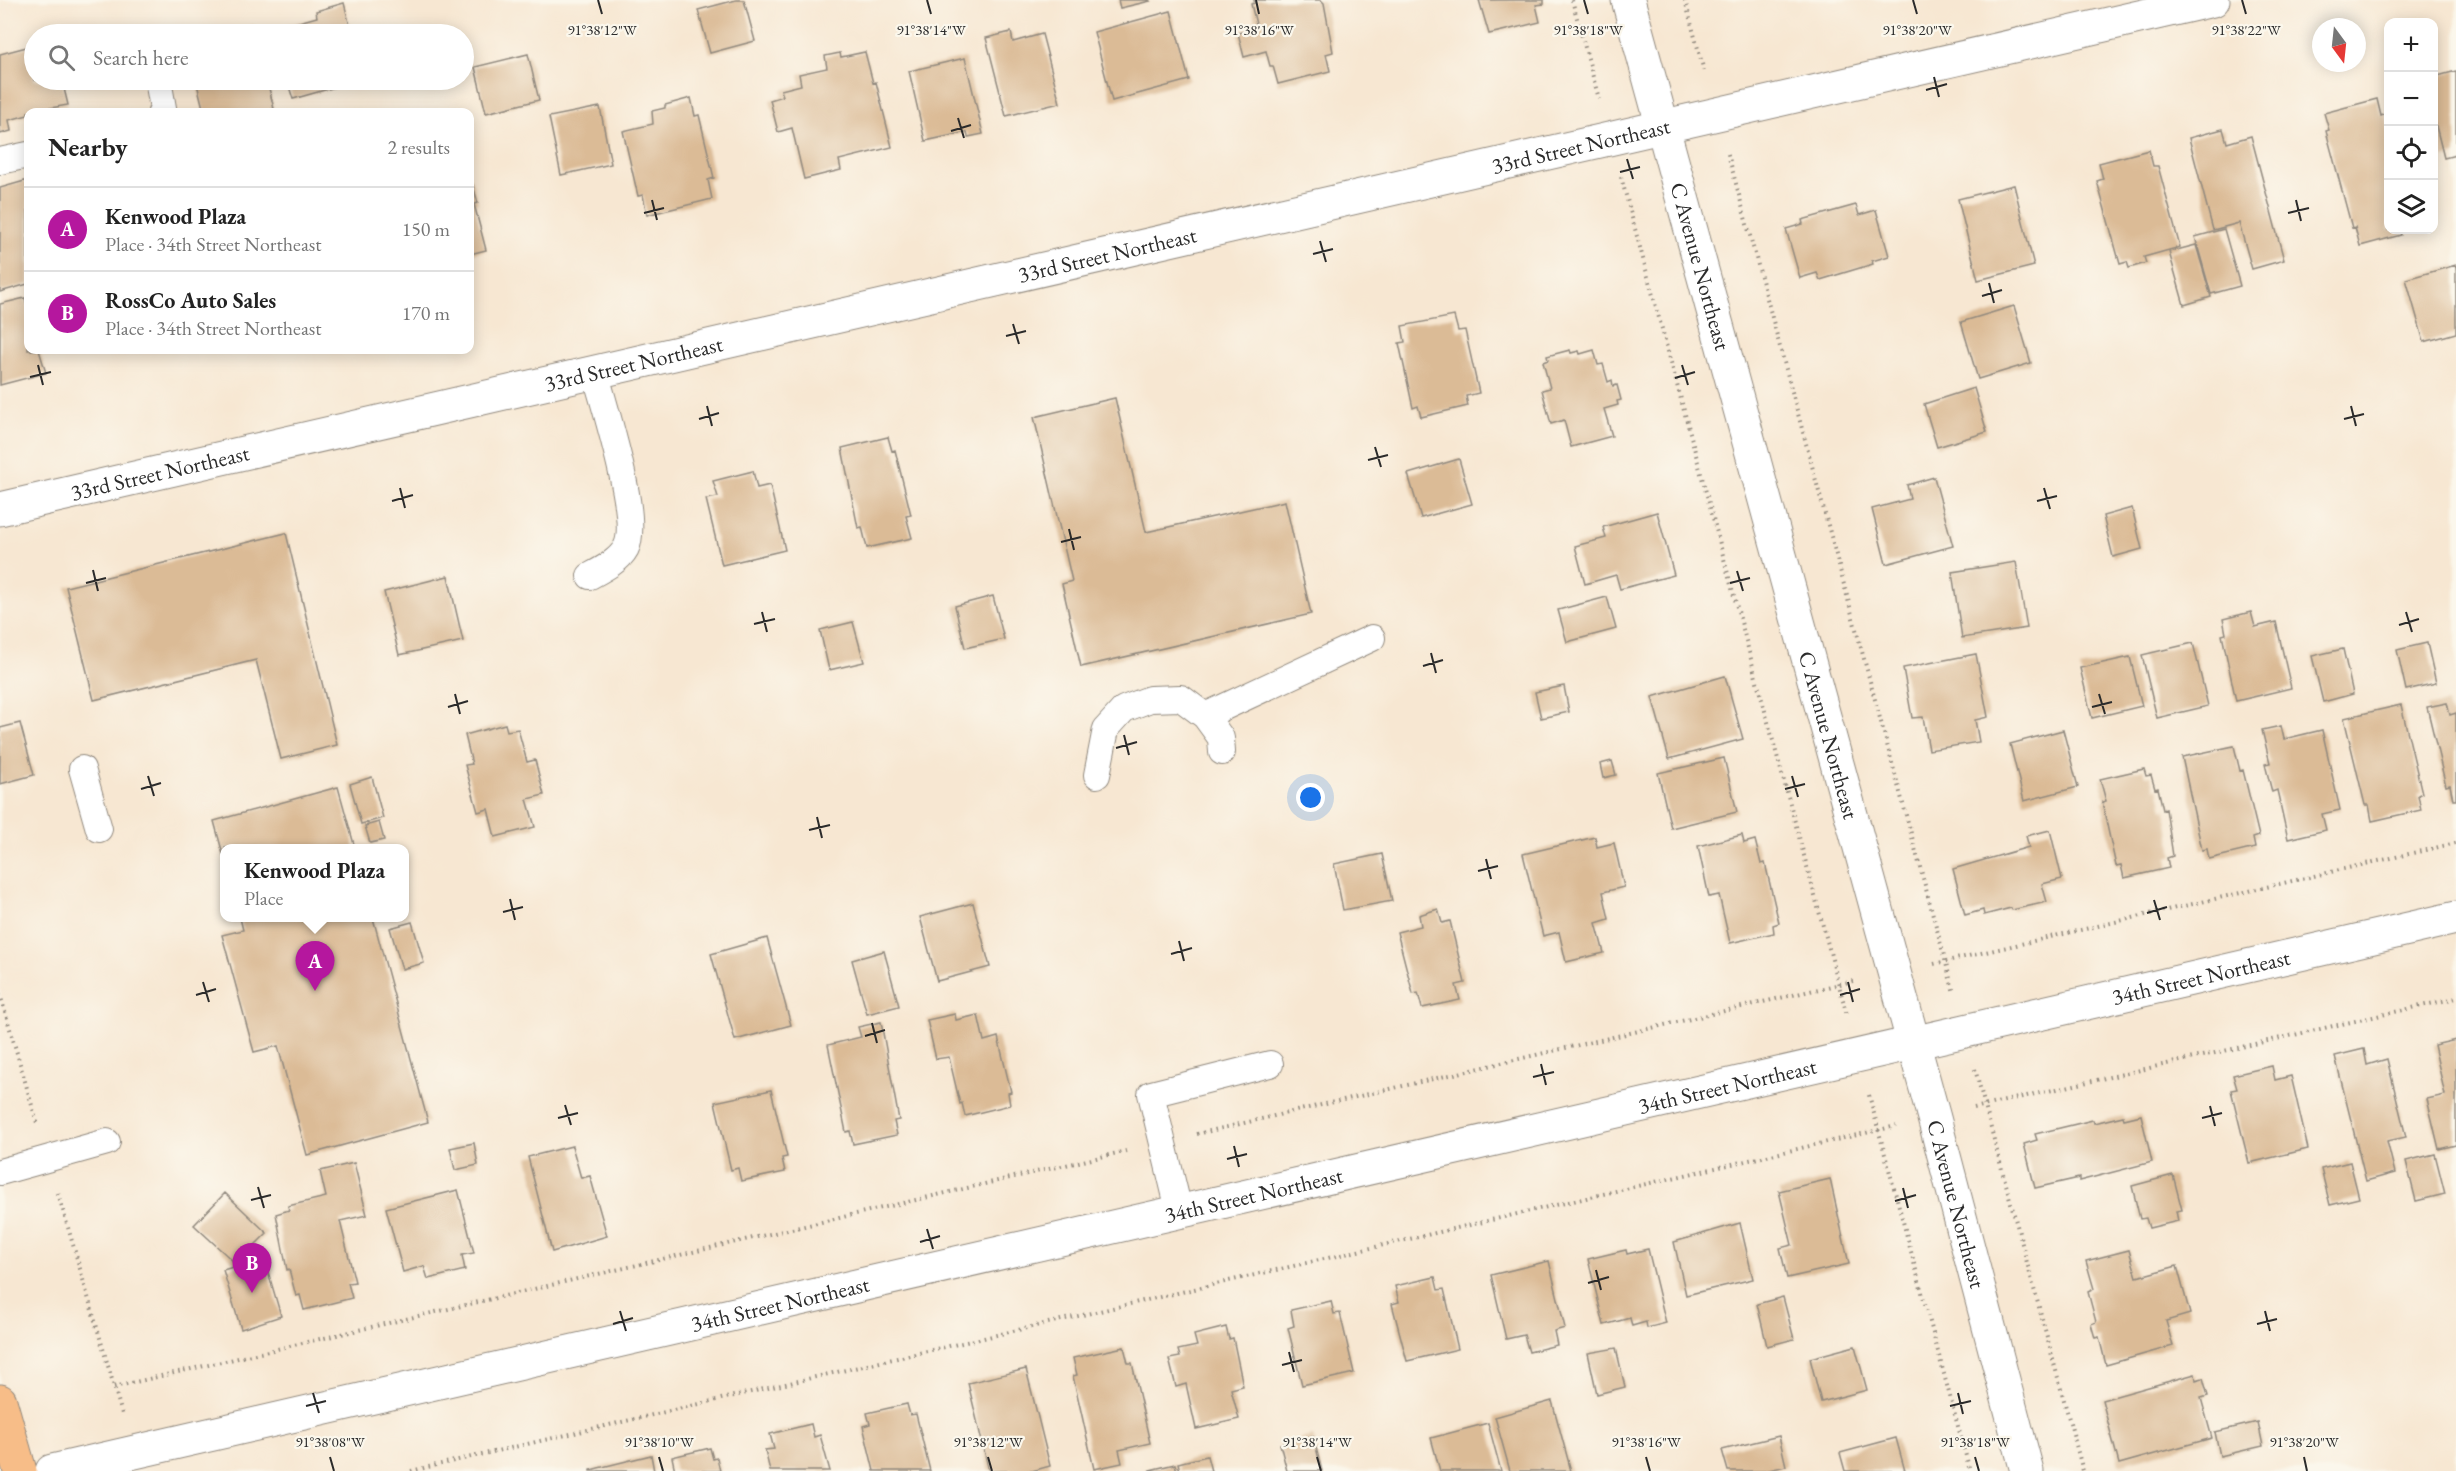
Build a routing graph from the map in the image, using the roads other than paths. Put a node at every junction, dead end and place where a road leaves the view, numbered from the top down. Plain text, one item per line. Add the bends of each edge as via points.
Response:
1 (1628, 0) edge
2 (2213, 0) edge
3 (160, 90) edge
4 (163, 108) edge
5 (1662, 127) junction
6 (24, 156) edge
7 (0, 161) edge
8 (595, 371) junction
9 (0, 509) edge
10 (590, 576) dead end
11 (1372, 638) dead end
12 (1205, 716) junction
13 (1222, 752) dead end
14 (82, 769) dead end
15 (1097, 775) dead end
16 (99, 829) dead end
17 (2456, 918) edge
18 (1913, 1044) junction
19 (1270, 1064) dead end
20 (107, 1142) dead end
21 (0, 1172) edge
22 (1179, 1210) junction
23 (0, 1401) edge
24 (20, 1471) edge
25 (52, 1471) edge
26 (2027, 1471) edge

1 - 5 street, C Avenue Northeast
2 - 5 street, 33rd Street Northeast
3 - 4 lane
5 - 8 street, 33rd Street Northeast
5 - 18 street, C Avenue Northeast
6 - 7 lane
8 - 9 street, 33rd Street Northeast
8 - 10 lane via 632,530 626,549
11 - 12 lane
12 - 13 lane via 1221,738
12 - 15 lane via 1181,698 1150,699 1124,709 1106,729
14 - 16 lane
17 - 18 street, 34th Street Northeast
18 - 22 street, 34th Street Northeast
18 - 26 street, C Avenue Northeast
19 - 22 lane via 1151,1094
20 - 21 lane
22 - 25 street, 34th Street Northeast
23 - 24 main road

